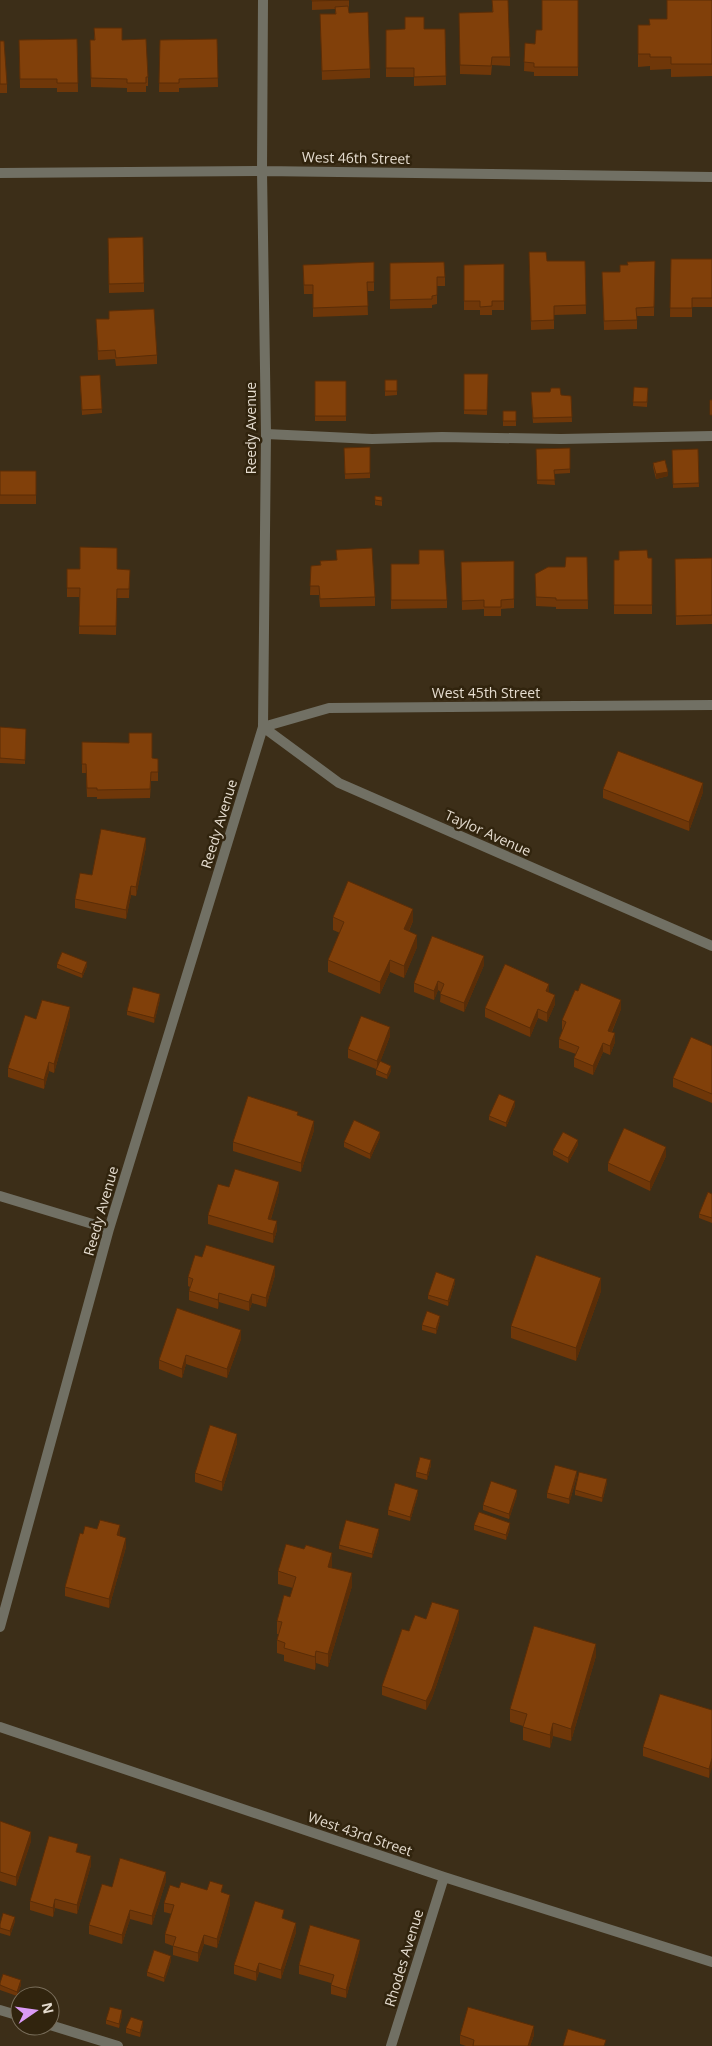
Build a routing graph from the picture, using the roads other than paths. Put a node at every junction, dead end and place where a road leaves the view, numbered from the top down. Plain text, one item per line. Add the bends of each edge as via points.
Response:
1 (263, 0) edge
2 (262, 171) junction
3 (0, 173) edge
4 (712, 176) edge
5 (266, 434) junction
6 (712, 436) edge
7 (712, 705) edge
8 (263, 727) junction
9 (712, 946) edge
10 (0, 1196) edge
11 (109, 1229) junction
12 (0, 1628) edge
13 (0, 1727) edge
14 (444, 1877) junction
15 (712, 1962) edge
16 (60, 2028) edge
17 (118, 2046) edge
18 (391, 2046) edge

1 - 2 street, Reedy Avenue
2 - 3 street, West 46th Street
2 - 4 street, West 46th Street
2 - 5 street, Reedy Avenue
5 - 6 street via 372,439
5 - 8 street, Reedy Avenue
7 - 8 street, West 45th Street via 329,708
8 - 9 street, Taylor Avenue via 339,783
8 - 11 street, Reedy Avenue
10 - 11 street
11 - 12 street, Reedy Avenue
13 - 14 street, West 43rd Street
14 - 15 street, West 43rd Street
14 - 18 street, Rhodes Avenue
16 - 17 street

